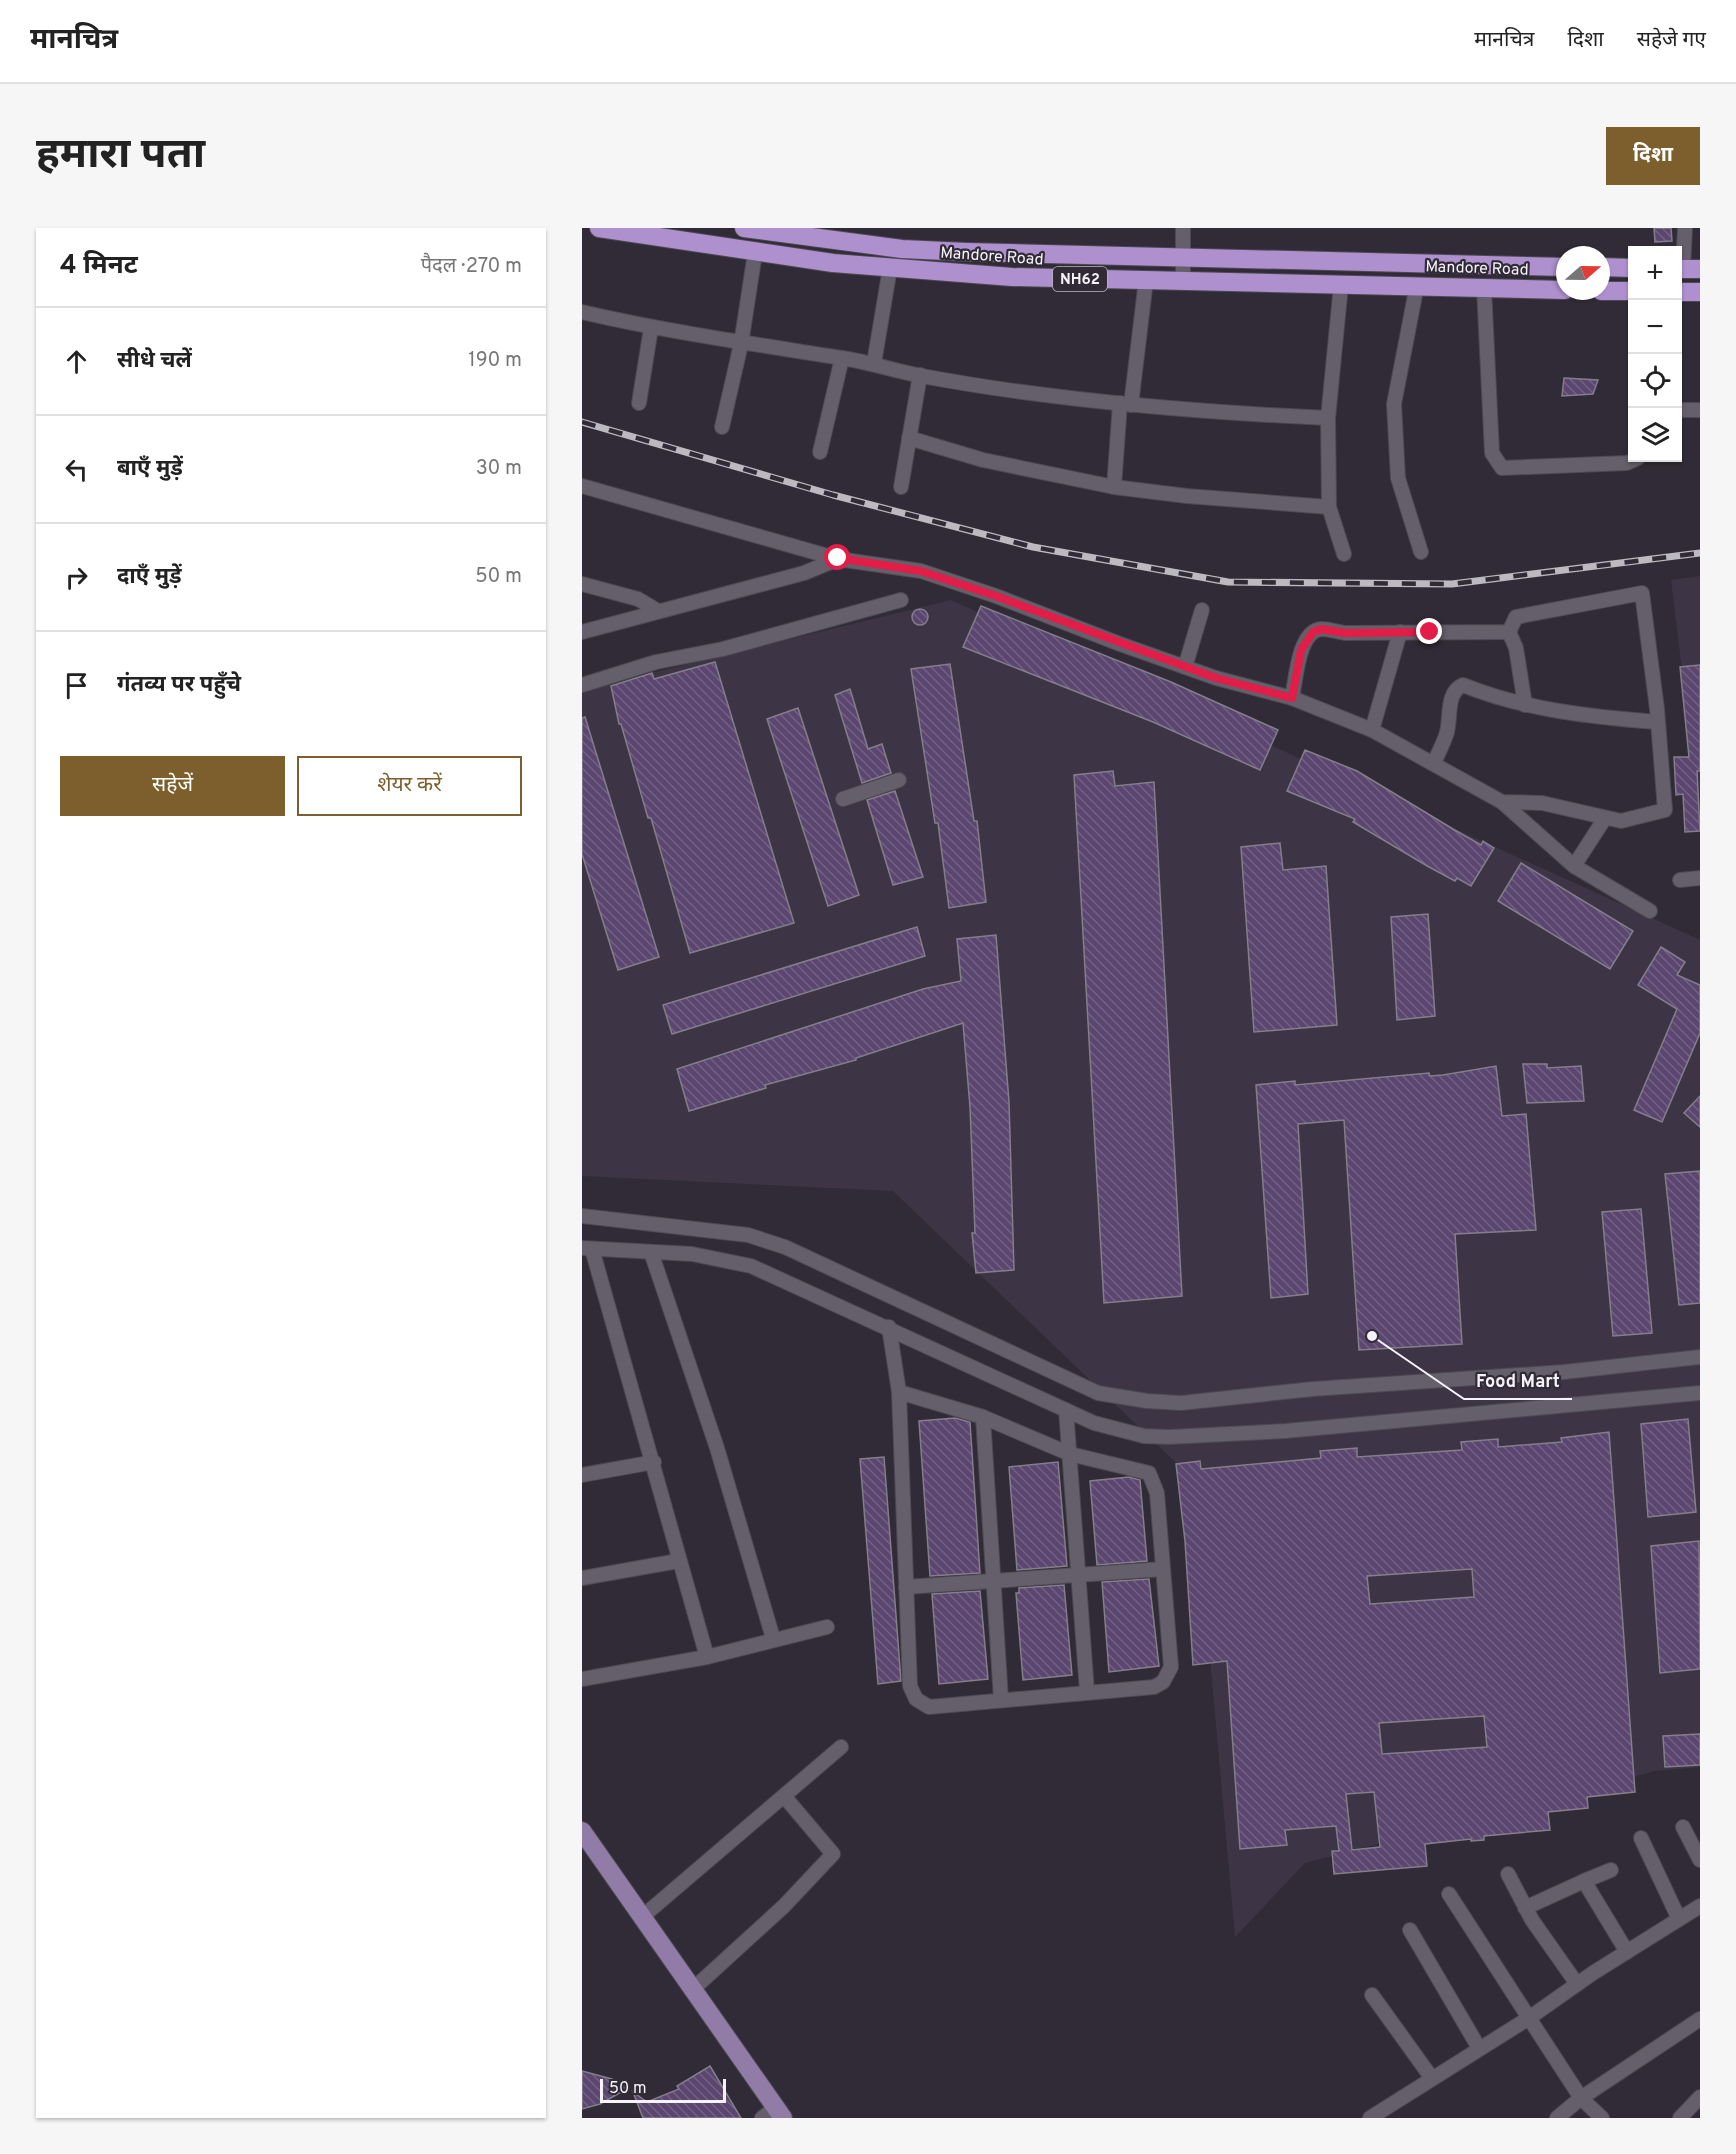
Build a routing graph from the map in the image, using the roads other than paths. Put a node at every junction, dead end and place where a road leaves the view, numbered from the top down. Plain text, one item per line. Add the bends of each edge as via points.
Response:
1 (599, 228) edge
2 (744, 228) edge
3 (1183, 228) edge
4 (1685, 228) edge
5 (754, 253) junction
6 (1183, 258) junction
7 (1556, 267) edge
8 (1610, 267) edge
9 (890, 268) junction
10 (1628, 268) edge
11 (1687, 269) edge
12 (1146, 280) junction
13 (1183, 281) junction
14 (1341, 285) junction
15 (1417, 285) junction
16 (1484, 288) junction
17 (1556, 290) edge
18 (1610, 291) edge
19 (1628, 291) edge
20 (1682, 292) edge
21 (1700, 292) edge
22 (582, 312) edge
23 (651, 328) junction
24 (741, 344) junction
25 (842, 358) junction
26 (874, 363) junction
27 (920, 375) junction
28 (639, 403) dead end
29 (1126, 404) junction
30 (1682, 410) edge
31 (1700, 410) edge
32 (1329, 417) junction
33 (722, 428) dead end
34 (909, 438) junction
35 (820, 452) dead end
36 (1629, 462) edge
37 (582, 486) edge
38 (901, 487) dead end
39 (1114, 487) junction
40 (1329, 507) junction
41 (1421, 552) dead end
42 (1344, 554) dead end
43 (838, 558) junction
44 (582, 584) edge
45 (901, 600) dead end
46 (1202, 610) dead end
47 (658, 611) junction
48 (582, 632) edge
49 (1400, 632) junction
50 (1509, 632) junction
51 (1185, 667) junction
52 (582, 685) edge
53 (1292, 698) junction
54 (1526, 705) junction
55 (1658, 722) junction
56 (1372, 730) junction
57 (1434, 763) junction
58 (899, 780) dead end
59 (843, 799) dead end
60 (1502, 802) junction
61 (1605, 818) junction
62 (1574, 866) junction
63 (1700, 878) edge
64 (1680, 880) dead end
65 (1650, 911) dead end
66 (582, 1216) edge
67 (587, 1248) edge
68 (651, 1252) junction
69 (889, 1328) junction
70 (1700, 1357) edge
71 (899, 1392) junction
72 (1700, 1393) edge
73 (1066, 1410) junction
74 (983, 1418) junction
75 (1070, 1454) junction
76 (654, 1462) junction
77 (582, 1475) edge
78 (678, 1561) junction
79 (1163, 1569) junction
80 (1077, 1574) junction
81 (582, 1578) edge
82 (992, 1579) junction
83 (906, 1587) junction
84 (826, 1627) dead end
85 (773, 1638) junction
86 (707, 1657) junction
87 (582, 1679) edge
88 (1087, 1691) junction
89 (1001, 1699) junction
90 (841, 1747) dead end
91 (783, 1796) junction
92 (1683, 1827) dead end
93 (582, 1831) edge
94 (1641, 1838) dead end
95 (1700, 1860) edge
96 (1611, 1870) dead end
97 (1508, 1874) dead end
98 (1584, 1881) junction
99 (1449, 1894) dead end
100 (1700, 1906) edge
101 (1525, 1908) junction
102 (642, 1917) junction
103 (1679, 1919) junction
104 (1410, 1930) dead end
105 (1627, 1952) junction
106 (1577, 1984) junction
107 (692, 1990) junction
108 (1372, 1995) dead end
109 (1529, 2018) junction
110 (1700, 2019) edge
111 (1479, 2048) junction
112 (1431, 2078) junction
113 (1700, 2097) edge
114 (1581, 2098) junction
115 (773, 2115) edge
116 (1370, 2118) edge
117 (1557, 2118) edge
118 (1602, 2118) edge
119 (1680, 2118) edge

1 - 5 highway, Mandore Road / NH62
2 - 6 highway, Mandore Road / NH62 via 902,249
3 - 6 street
4 - 11 street
5 - 9 highway, Mandore Road / NH62
5 - 24 street
6 - 7 highway, Mandore Road / NH62
6 - 13 street
8 - 10 highway
9 - 12 highway, Mandore Road / NH62 via 1012,277
9 - 26 street
12 - 13 highway, Mandore Road / NH62
12 - 29 street
13 - 14 highway, Mandore Road / NH62
14 - 15 highway, Mandore Road / NH62
14 - 32 street
15 - 16 highway, Mandore Road / NH62
15 - 41 street via 1394,404 1398,478
16 - 17 highway, Mandore Road / NH62
16 - 36 street via 1492,453 1498,464 1502,468
18 - 19 highway
20 - 21 highway
22 - 23 street
23 - 24 street
23 - 28 street
24 - 25 street
24 - 33 street
25 - 26 street
25 - 35 street
26 - 27 street
27 - 29 street
27 - 34 street
29 - 32 street via 1201,412
29 - 39 street
30 - 31 street
32 - 40 street
34 - 38 street
34 - 39 street via 983,460
37 - 43 street
39 - 40 street
40 - 42 street
43 - 47 street via 804,573
43 - 51 street via 921,571
44 - 47 street via 638,599
45 - 52 street via 723,649 656,662
46 - 51 street
47 - 48 street
49 - 50 street
49 - 53 street via 1313,632 1301,650
49 - 56 street
50 - 54 street via 1516,648
50 - 55 street via 1516,617 1642,593
51 - 53 street
53 - 56 street
54 - 55 street via 1610,719
54 - 57 street via 1463,686 1456,688 1447,732
55 - 61 street via 1665,810 1621,821
56 - 57 street
57 - 60 street
58 - 59 street
60 - 61 street via 1542,802
60 - 62 street
61 - 62 street
62 - 65 street
63 - 64 street
66 - 70 street via 748,1235 785,1247 1098,1393 1148,1401 1181,1403
67 - 68 street
67 - 76 street
68 - 69 street via 692,1254 751,1266
68 - 85 street via 717,1448
69 - 71 street
69 - 73 street
71 - 74 street
71 - 83 street
72 - 73 street via 1296,1430 1169,1437 1144,1436 1094,1423
73 - 75 street
74 - 75 street
74 - 82 street
75 - 79 street via 1149,1473 1157,1493
75 - 80 street
76 - 77 street
76 - 78 street
78 - 81 street
78 - 86 street
79 - 80 street
79 - 88 street via 1169,1674 1154,1687
80 - 82 street
80 - 88 street
82 - 83 street
82 - 89 street
83 - 89 street via 910,1686 916,1700 929,1707
84 - 85 street
85 - 86 street
86 - 87 street
88 - 89 street
90 - 91 street
91 - 102 street
91 - 107 street via 833,1854 784,1906
92 - 95 street
93 - 102 main road
94 - 103 street
96 - 98 street
97 - 101 street
98 - 101 street
98 - 105 street
99 - 109 street
100 - 103 street
101 - 106 street
102 - 107 main road
103 - 105 street
104 - 111 street
105 - 106 street
106 - 109 street
107 - 115 main road
108 - 112 street
109 - 111 street
109 - 114 street
110 - 114 street
111 - 112 street
112 - 116 street
113 - 119 street
114 - 117 street
114 - 118 street

